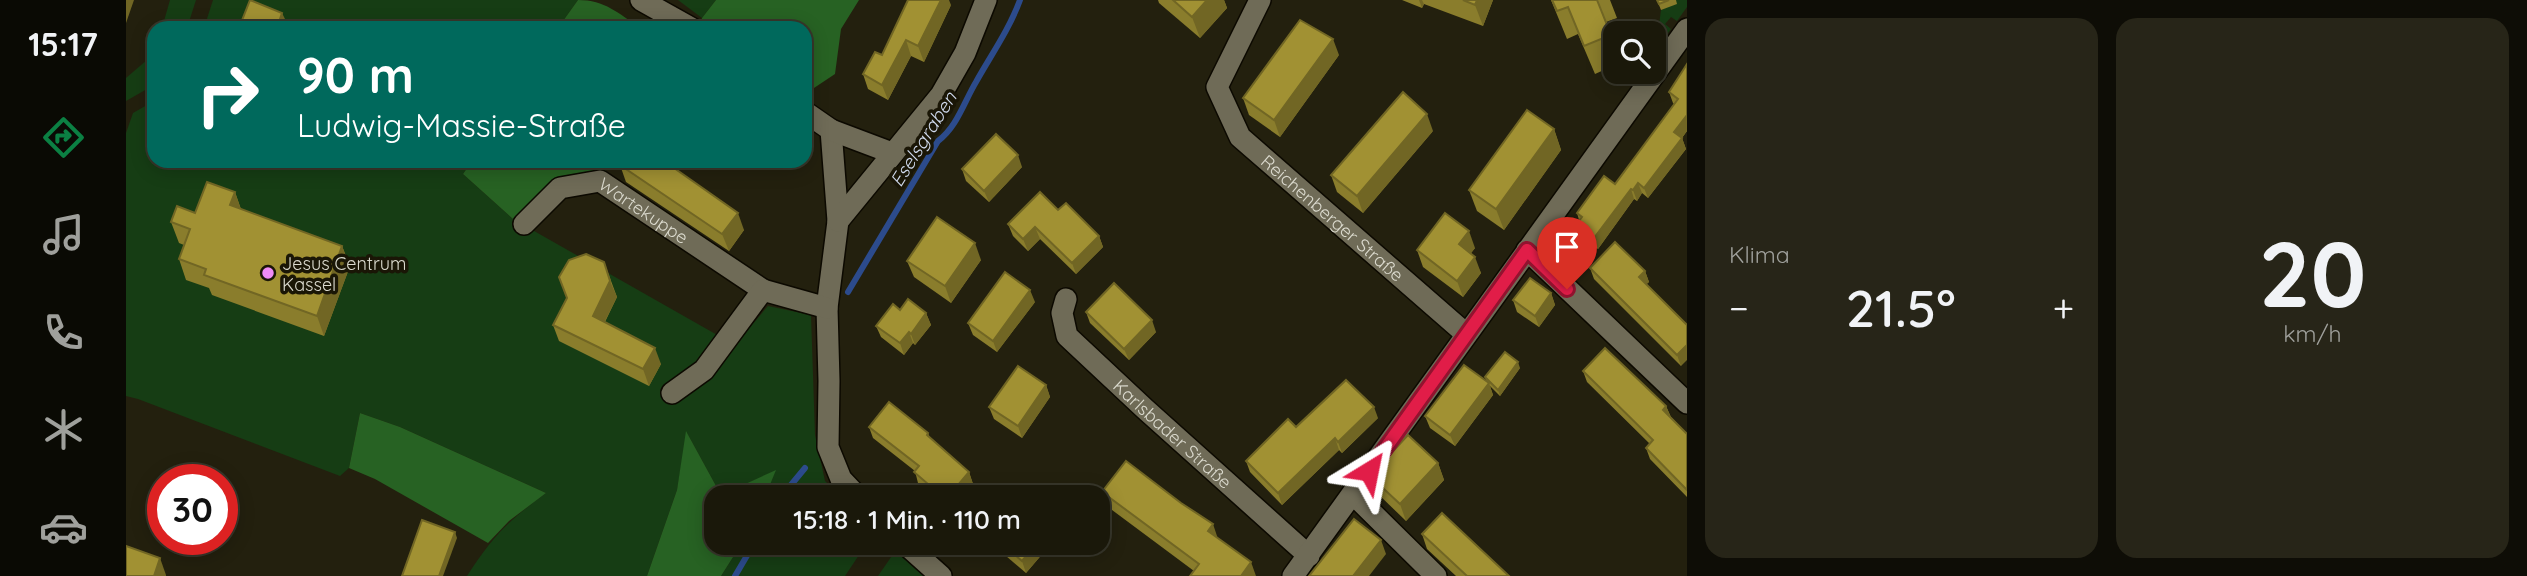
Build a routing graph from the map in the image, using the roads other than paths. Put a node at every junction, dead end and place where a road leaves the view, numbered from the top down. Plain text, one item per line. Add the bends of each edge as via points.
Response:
1 (641, 0) edge
2 (986, 0) edge
3 (1261, 0) edge
4 (678, 21) edge
5 (1687, 29) edge
6 (812, 117) edge
7 (831, 130) junction
8 (892, 153) junction
9 (838, 221) junction
10 (524, 224) dead end
11 (1527, 250) junction
12 (763, 290) junction
13 (1066, 299) dead end
14 (827, 308) junction
15 (1466, 334) junction
16 (673, 393) dead end
17 (1687, 403) edge
18 (847, 485) edge
19 (1353, 494) junction
20 (918, 555) edge
21 (1309, 556) junction
22 (941, 576) edge
23 (1293, 576) edge
24 (1436, 576) edge

1 - 4 street
2 - 8 street via 965,53 941,95
3 - 15 street, Reichenberger Straße via 1217,87 1240,137
5 - 11 street
6 - 7 street
7 - 8 street
7 - 9 street
8 - 9 street
9 - 14 street
10 - 12 street, Wartekuppe via 560,188 600,181
11 - 15 street
11 - 17 street
12 - 14 street, Wartekuppe
12 - 16 street via 704,370
13 - 21 street, Karlsbader Straße via 1062,313 1067,336
14 - 18 street via 828,447
15 - 19 street
19 - 21 street
19 - 24 street
20 - 22 street
21 - 23 street

